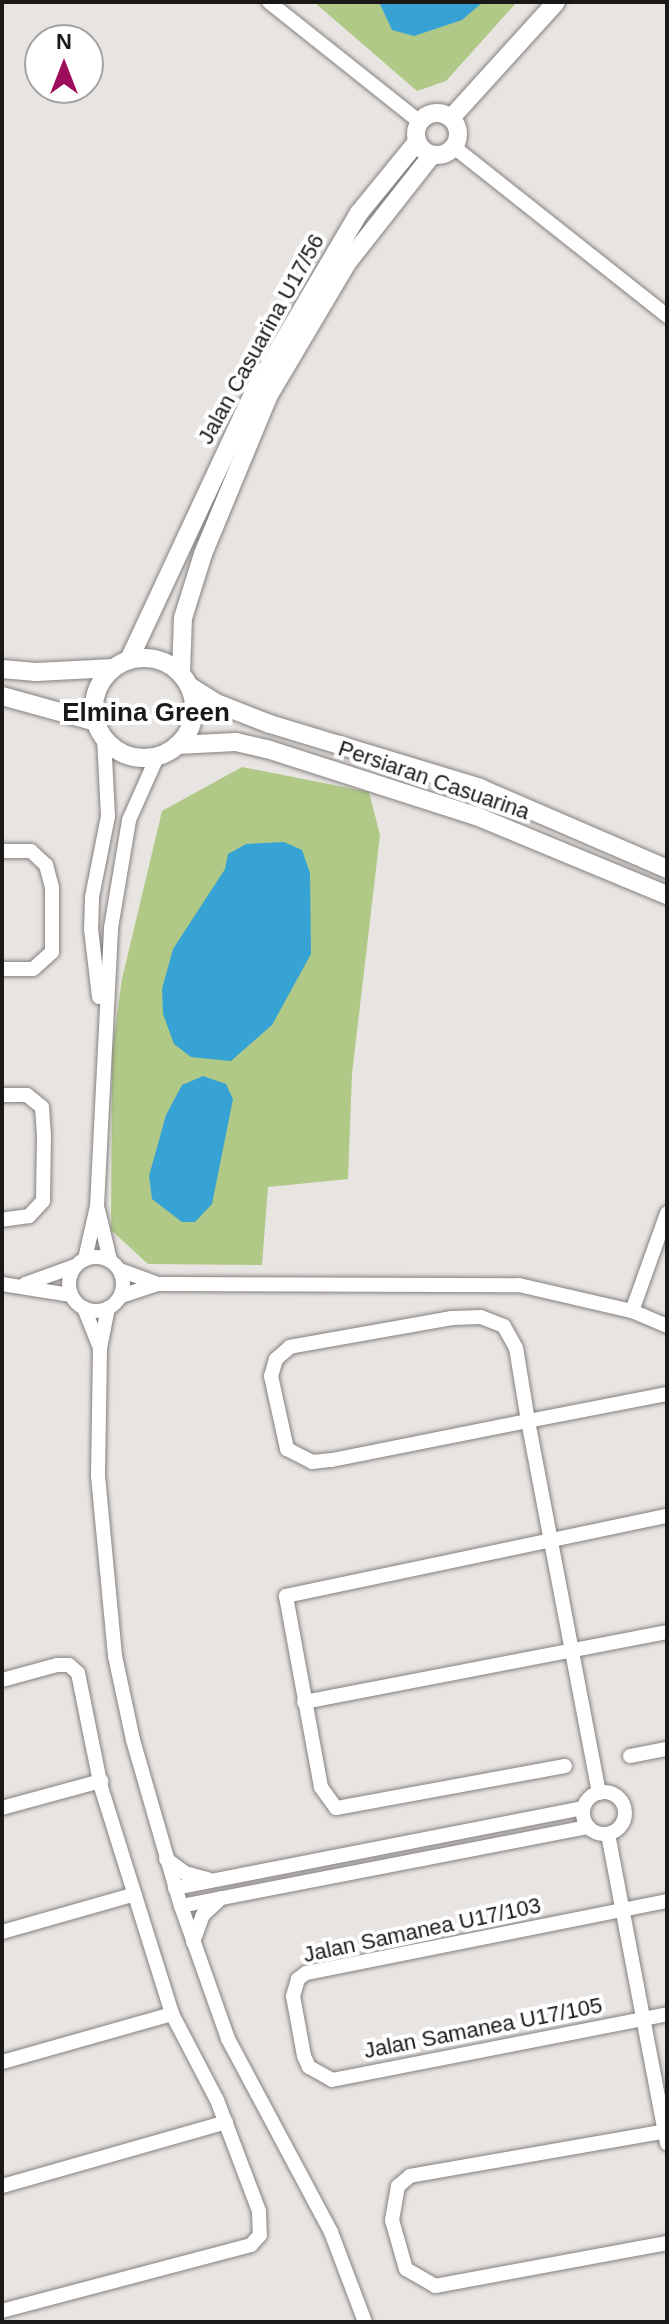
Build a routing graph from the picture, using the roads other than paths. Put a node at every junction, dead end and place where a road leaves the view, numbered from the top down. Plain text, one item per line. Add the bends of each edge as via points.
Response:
1 (269, 2) edge
2 (556, 2) edge
3 (451, 118) junction
4 (420, 122) junction
5 (417, 142) junction
6 (454, 147) junction
7 (432, 155) junction
8 (667, 316) edge
9 (122, 664) junction
10 (2, 669) edge
11 (185, 680) junction
12 (2, 696) edge
13 (100, 730) junction
14 (177, 745) junction
15 (158, 755) junction
16 (2, 851) edge
17 (667, 869) edge
18 (667, 895) edge
19 (2, 969) edge
20 (103, 1025) junction
21 (2, 1095) edge
22 (97, 1206) junction
23 (667, 1213) edge
24 (2, 1220) edge
25 (80, 1263) junction
26 (115, 1265) junction
27 (2, 1284) edge
28 (24, 1284) junction
29 (158, 1284) junction
30 (71, 1295) junction
31 (121, 1296) junction
32 (84, 1308) junction
33 (108, 1308) junction
34 (632, 1311) junction
35 (667, 1326) edge
36 (100, 1348) junction
37 (667, 1394) edge
38 (528, 1421) junction
39 (667, 1516) edge
40 (551, 1540) junction
41 (667, 1632) edge
42 (572, 1650) junction
43 (2, 1680) edge
44 (304, 1702) junction
45 (667, 1749) edge
46 (630, 1756) dead end
47 (565, 1766) dead end
48 (101, 1781) junction
49 (599, 1793) junction
50 (2, 1808) edge
51 (583, 1808) junction
52 (588, 1827) junction
53 (608, 1834) junction
54 (166, 1858) junction
55 (221, 1879) junction
56 (175, 1888) junction
57 (135, 1894) junction
58 (224, 1895) junction
59 (667, 1901) edge
60 (181, 1906) junction
61 (622, 1910) junction
62 (2, 1932) edge
63 (193, 1942) junction
64 (172, 2014) junction
65 (667, 2014) edge
66 (643, 2018) junction
67 (2, 2062) edge
68 (332, 2080) joint
69 (226, 2122) junction
70 (666, 2135) edge
71 (2, 2186) edge
72 (667, 2243) edge
73 (2, 2311) edge
74 (365, 2322) edge

1 - 4 street
2 - 3 street
3 - 4 street via 438,113
3 - 6 street via 458,130
4 - 5 street
5 - 7 street
5 - 9 street, Jalan Casuarina U17/56 via 359,213 269,364
6 - 7 street
6 - 8 street
7 - 11 street, Jalan Casuarina U17/56 via 347,263 269,395 203,554 183,618
9 - 10 street via 36,672
9 - 11 street via 157,660
9 - 13 street via 96,692
11 - 14 street via 191,724
11 - 17 street, Persiaran Casuarina via 270,724 480,788
12 - 13 street
13 - 15 street via 128,755
13 - 20 street via 108,816 91,929
14 - 15 street
14 - 18 street, Persiaran Casuarina via 236,742 267,749 476,816
15 - 20 street via 129,820
16 - 19 street via 31,851 46,865 52,888 52,952 33,969
20 - 22 street
21 - 24 street via 27,1095 42,1107 43,1201 29,1216
22 - 25 street
22 - 26 street
23 - 34 street
25 - 26 street
25 - 28 street
25 - 30 street via 69,1280
26 - 29 street
26 - 31 street
27 - 28 street
28 - 30 street
29 - 31 street
29 - 34 street via 519,1285
30 - 32 street
31 - 33 street
32 - 33 street
32 - 36 street
33 - 36 street
34 - 35 street
36 - 54 street via 98,1476 105,1580 133,1740
37 - 38 street
38 - 38 street via 516,1348 504,1326 481,1317 290,1347 276,1359 271,1376 287,1449 312,1462
38 - 40 street
39 - 40 street
40 - 42 street
40 - 44 street via 286,1596
41 - 42 street
42 - 44 street
42 - 49 street
43 - 48 street via 57,1665 69,1665 78,1673
44 - 47 street via 321,1787 336,1808
45 - 46 street
48 - 50 street
48 - 57 street
49 - 51 street
49 - 53 street via 617,1796 625,1807 620,1827
51 - 52 street
51 - 55 street
52 - 53 street
52 - 58 street
53 - 61 street
54 - 55 street via 199,1878
54 - 56 street
55 - 56 street
56 - 60 street
57 - 62 street
57 - 64 street
58 - 60 street
58 - 63 street via 203,1915
59 - 61 street, Jalan Samanea U17/103
60 - 63 street
61 - 66 street
61 - 68 street, Jalan Samanea U17/103 via 306,1973 298,1979 293,1996 304,2056 309,2067
63 - 74 street via 228,2039 331,2232
64 - 67 street
64 - 69 street
65 - 66 street, Jalan Samanea U17/105
66 - 68 street, Jalan Samanea U17/105
66 - 70 street
69 - 71 street
69 - 73 street via 259,2211 260,2235 251,2245
70 - 72 street via 410,2176 398,2186 392,2220 406,2269 435,2286

